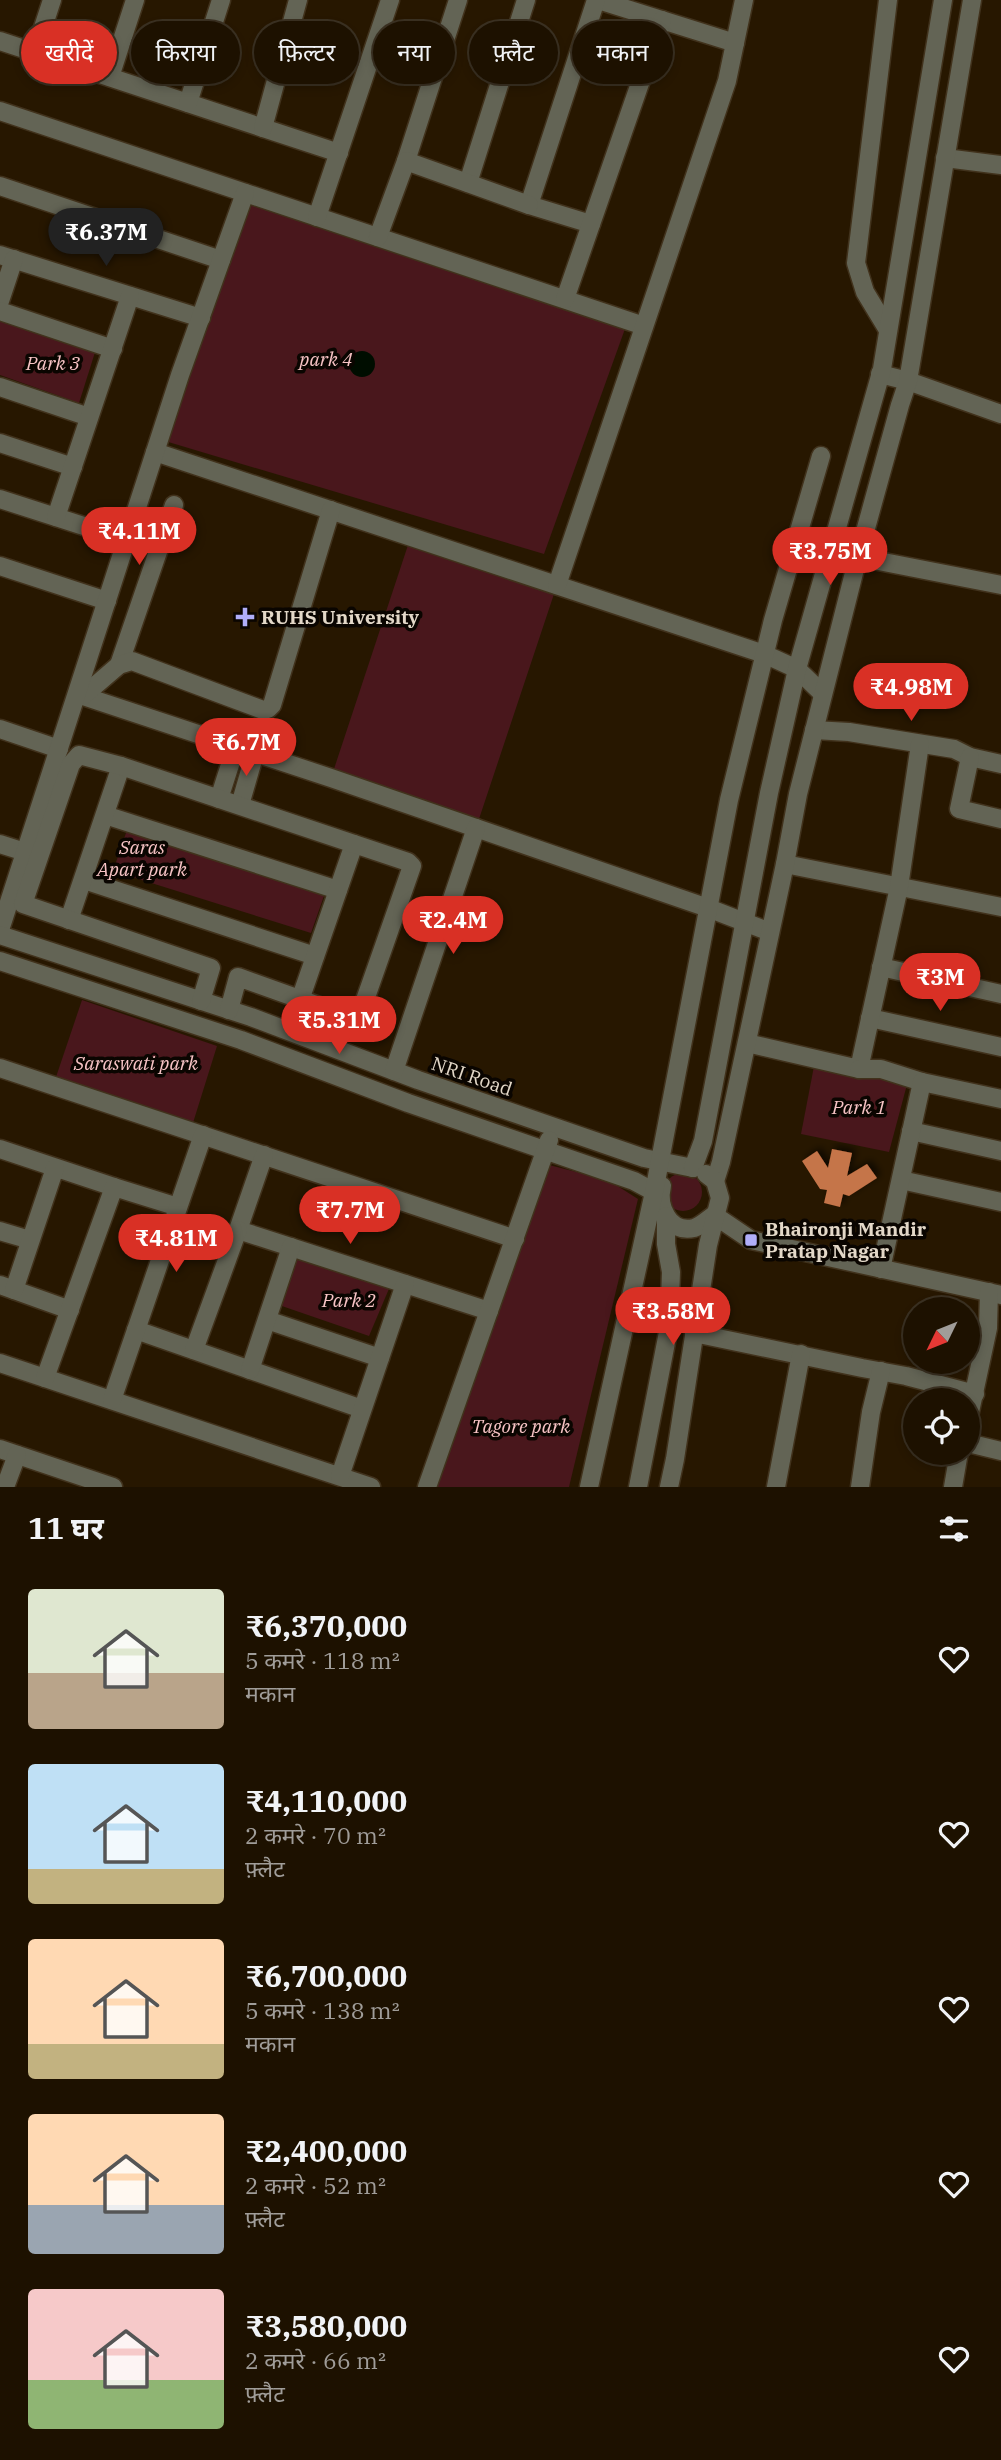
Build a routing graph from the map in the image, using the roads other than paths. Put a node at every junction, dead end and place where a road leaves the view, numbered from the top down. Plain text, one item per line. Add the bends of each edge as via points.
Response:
1 (52, 0) edge
2 (135, 0) edge
3 (222, 0) edge
4 (298, 0) edge
5 (390, 0) edge
6 (458, 0) edge
7 (526, 0) edge
8 (597, 0) edge
9 (744, 0) edge
10 (888, 0) edge
11 (943, 0) edge
12 (972, 0) edge
13 (662, 20) junction
14 (45, 21) edge
15 (0, 41) edge
16 (736, 43) junction
17 (21, 48) edge
18 (117, 55) edge
19 (117, 79) edge
20 (188, 103) junction
21 (0, 111) edge
22 (263, 128) junction
23 (339, 153) junction
24 (945, 158) junction
25 (406, 161) junction
26 (1001, 166) edge
27 (468, 183) junction
28 (0, 186) edge
29 (245, 193) junction
30 (529, 205) junction
31 (317, 217) junction
32 (591, 224) junction
33 (378, 237) junction
34 (7, 257) edge
35 (222, 260) junction
36 (130, 296) junction
37 (565, 299) junction
38 (0, 300) edge
39 (0, 311) edge
40 (201, 318) junction
41 (644, 326) junction
42 (888, 330) junction
43 (113, 349) junction
44 (880, 374) junction
45 (908, 381) junction
46 (0, 387) edge
47 (1001, 414) edge
48 (89, 417) junction
49 (0, 443) edge
50 (156, 452) junction
51 (821, 456) dead end
52 (72, 467) junction
53 (0, 499) edge
54 (174, 505) dead end
55 (331, 510) junction
56 (56, 517) junction
57 (127, 540) junction
58 (858, 557) junction
59 (0, 566) edge
60 (557, 585) junction
61 (1001, 585) edge
62 (107, 601) junction
63 (765, 654) junction
64 (119, 666) junction
65 (797, 669) junction
66 (823, 694) junction
67 (80, 695) junction
68 (0, 729) edge
69 (814, 730) junction
70 (920, 744) junction
71 (236, 746) junction
72 (59, 749) junction
73 (256, 753) junction
74 (970, 757) junction
75 (1001, 764) edge
76 (121, 766) junction
77 (219, 799) junction
78 (240, 805) junction
79 (105, 815) junction
80 (1001, 819) edge
81 (476, 828) junction
82 (0, 844) edge
83 (354, 844) junction
84 (25, 852) junction
85 (785, 864) junction
86 (84, 880) junction
87 (899, 887) junction
88 (338, 890) junction
89 (1001, 907) edge
90 (708, 908) junction
91 (69, 920) junction
92 (745, 923) junction
93 (0, 932) edge
94 (770, 932) junction
95 (315, 956) junction
96 (0, 961) edge
97 (881, 967) junction
98 (211, 968) junction
99 (238, 977) junction
100 (1001, 994) edge
101 (300, 1000) junction
102 (201, 1001) junction
103 (229, 1010) junction
104 (870, 1018) junction
105 (747, 1043) junction
106 (1001, 1047) edge
107 (0, 1068) edge
108 (859, 1069) junction
109 (394, 1071) junction
110 (922, 1082) junction
111 (1001, 1099) edge
112 (553, 1127) junction
113 (911, 1131) junction
114 (203, 1135) junction
115 (0, 1149) edge
116 (545, 1150) junction
117 (1001, 1151) edge
118 (264, 1155) junction
119 (659, 1161) junction
120 (55, 1168) junction
121 (693, 1168) junction
122 (901, 1180) junction
123 (715, 1181) junction
124 (114, 1187) junction
125 (657, 1194) junction
126 (1001, 1202) edge
127 (178, 1207) junction
128 (714, 1215) junction
129 (666, 1216) junction
130 (238, 1230) junction
131 (0, 1231) edge
132 (515, 1239) junction
133 (30, 1240) junction
134 (751, 1240) junction
135 (708, 1245) junction
136 (291, 1248) junction
137 (881, 1269) junction
138 (405, 1284) junction
139 (7, 1288) edge
140 (995, 1294) edge
141 (70, 1310) junction
142 (489, 1311) junction
143 (267, 1320) junction
144 (136, 1330) junction
145 (694, 1333) junction
146 (194, 1350) junction
147 (801, 1354) junction
148 (380, 1358) junction
149 (0, 1363) edge
150 (250, 1370) junction
151 (881, 1371) junction
152 (45, 1378) junction
153 (948, 1388) edge
154 (976, 1388) edge
155 (112, 1400) junction
156 (362, 1409) junction
157 (980, 1446) edge
158 (1001, 1451) edge
159 (8, 1452) edge
160 (957, 1465) edge
161 (340, 1476) junction
162 (74, 1481) edge
163 (5, 1487) edge
164 (113, 1487) edge
165 (371, 1487) edge
166 (427, 1487) edge
167 (589, 1487) edge
168 (638, 1487) edge
169 (668, 1487) edge
170 (776, 1487) edge
171 (860, 1487) edge
172 (953, 1487) edge

1 - 14 street
2 - 18 street
3 - 20 street
4 - 22 street
5 - 23 street
6 - 25 street
7 - 27 street
8 - 13 street
8 - 30 street
9 - 16 street
10 - 42 street via 856,263 864,292
11 - 42 street
12 - 24 street
13 - 16 street
13 - 32 street
15 - 17 street
16 - 41 street
19 - 20 street
20 - 22 street
21 - 29 street
22 - 23 street
23 - 31 street
24 - 26 street
24 - 45 street
25 - 27 street
25 - 33 street
27 - 30 street
28 - 35 street
29 - 31 street
29 - 35 street
30 - 32 street
31 - 33 street
32 - 37 street
33 - 37 street
34 - 36 street
34 - 38 street
35 - 40 street
36 - 40 street
36 - 43 street
37 - 41 street
39 - 43 street
40 - 50 street
41 - 60 street
42 - 44 street
43 - 48 street
44 - 45 street
44 - 65 street
45 - 47 street
45 - 58 street
46 - 48 street
48 - 52 street
49 - 52 street
50 - 55 street
50 - 57 street
51 - 63 street
52 - 56 street
53 - 56 street
54 - 64 street
55 - 60 street
55 - 64 street via 268,709 132,661
56 - 57 street
57 - 62 street
58 - 61 street
58 - 66 street
59 - 62 street
60 - 63 street
62 - 67 street
63 - 65 street
63 - 90 street
64 - 67 street
65 - 66 street
65 - 92 street
66 - 69 street
67 - 71 street
67 - 72 street
68 - 72 street
69 - 70 street
69 - 85 street
70 - 74 street via 954,749
70 - 87 street
71 - 73 street
71 - 77 street
72 - 84 street
73 - 78 street
73 - 81 street
74 - 75 street
74 - 80 street via 960,809
76 - 77 street
76 - 79 street
76 - 91 street via 79,755 66,776 23,904
77 - 78 street
78 - 83 street
79 - 86 street
79 - 88 street
81 - 90 street
81 - 109 street
82 - 84 street
83 - 88 street
83 - 101 street via 412,866 375,977 358,1020
84 - 93 street
85 - 87 street
85 - 94 street
86 - 91 street
86 - 95 street
87 - 89 street
87 - 97 street
88 - 95 street
90 - 92 street
90 - 119 street
91 - 98 street
92 - 94 street
92 - 121 street via 703,1141
93 - 102 street, NRI Road
94 - 105 street
95 - 101 street
96 - 116 street via 241,1040
97 - 100 street
97 - 104 street
98 - 99 street
98 - 102 street
99 - 101 street
99 - 103 street
102 - 103 street, NRI Road
103 - 109 street, NRI Road
104 - 106 street
104 - 108 street
105 - 108 street
105 - 123 street
107 - 114 street
108 - 110 street via 881,1069
109 - 112 street, NRI Road
110 - 111 street
110 - 113 street
112 - 116 street
112 - 119 street, NRI Road
113 - 117 street
113 - 122 street
114 - 118 street
114 - 127 street
115 - 120 street
116 - 125 street via 634,1181
116 - 132 street
118 - 130 street
118 - 132 street
119 - 121 street, NRI Road
119 - 125 street
120 - 124 street
120 - 133 street
121 - 123 street
121 - 125 street via 670,1175
122 - 126 street
122 - 137 street
123 - 128 street via 720,1198
124 - 127 street
124 - 141 street
125 - 129 street
125 - 167 street
127 - 144 street
128 - 129 street via 696,1228 684,1228
128 - 134 street
128 - 135 street
129 - 168 street via 669,1326
130 - 136 street
130 - 146 street
131 - 133 street
132 - 142 street
133 - 139 street
134 - 135 street via 719,1237
134 - 137 street
135 - 145 street
136 - 138 street
136 - 143 street
137 - 140 street
138 - 142 street
138 - 148 street
139 - 141 street
140 - 154 street
141 - 152 street
142 - 166 street
143 - 148 street
143 - 150 street
144 - 146 street
144 - 155 street
145 - 147 street
145 - 169 street
146 - 150 street
147 - 151 street
147 - 170 street
148 - 156 street
149 - 152 street
150 - 156 street
151 - 153 street
151 - 171 street
152 - 155 street
155 - 161 street
156 - 161 street
157 - 158 street
159 - 162 street
159 - 163 street
160 - 172 street
161 - 165 street
162 - 164 street

